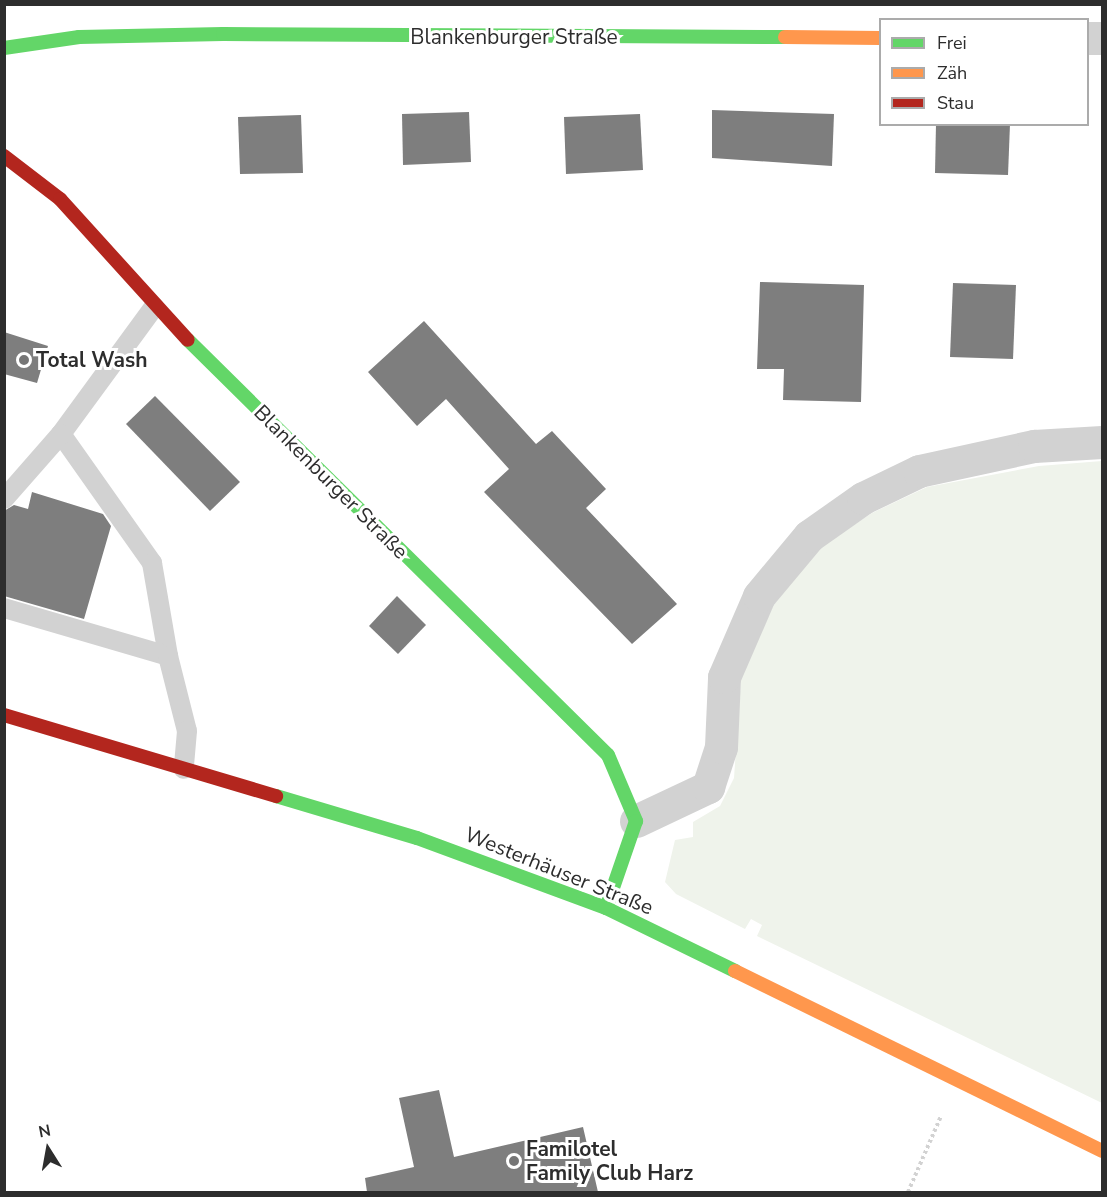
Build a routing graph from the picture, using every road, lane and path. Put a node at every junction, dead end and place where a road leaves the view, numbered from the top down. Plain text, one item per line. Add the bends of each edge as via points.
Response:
1 (879, 38) edge
2 (4, 48) edge
3 (4, 156) edge
4 (154, 307) junction
5 (61, 434) junction
6 (1102, 442) edge
7 (4, 499) edge
8 (4, 608) edge
9 (168, 656) junction
10 (4, 715) edge
11 (184, 768) junction
12 (636, 821) junction
13 (606, 908) junction
14 (944, 1109) dead end
15 (1102, 1151) edge
16 (908, 1192) edge

1 - 2 street, Blankenburger Straße via 223,34 79,37
3 - 4 street, Blankenburger Straße via 60,199
4 - 5 lane
4 - 12 street, Blankenburger Straße via 608,755 626,787
5 - 7 lane
5 - 9 lane via 153,563
6 - 12 street via 1034,446 919,471 862,498 809,536 759,596 724,676 721,747 708,787
8 - 9 lane
9 - 11 lane via 187,731
10 - 11 street, Westerhäuser Straße
11 - 13 street, Westerhäuser Straße via 417,838
12 - 13 street
13 - 15 street, Westerhäuser Straße
14 - 16 path

